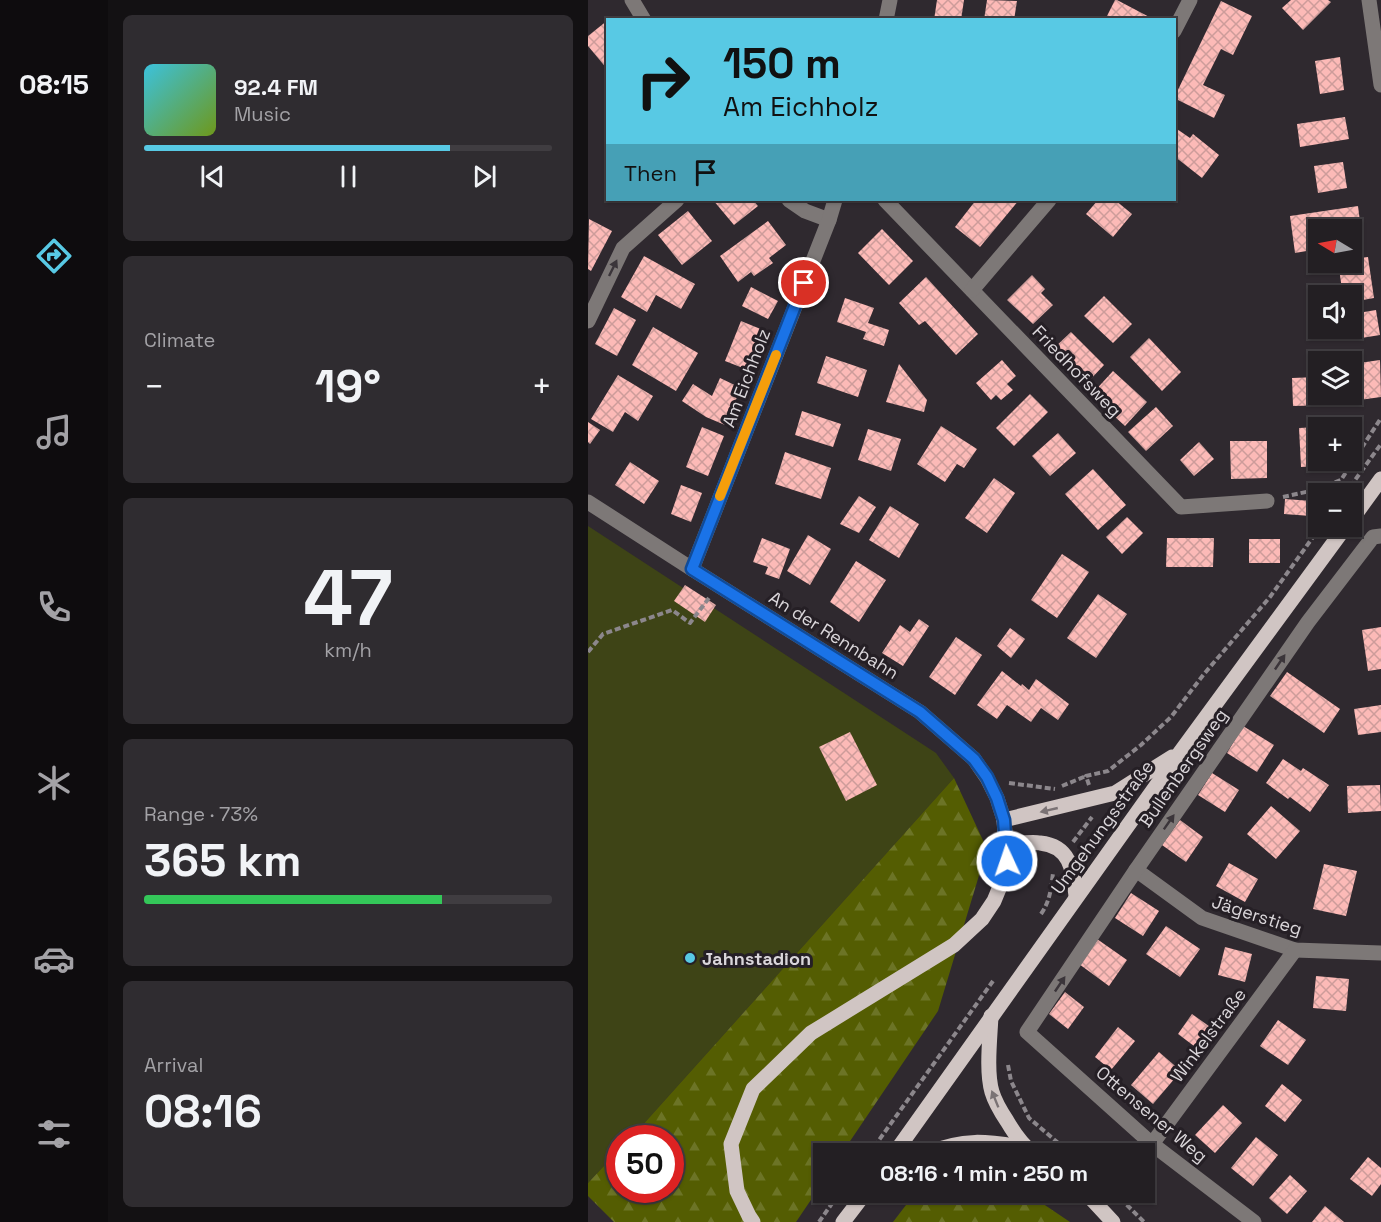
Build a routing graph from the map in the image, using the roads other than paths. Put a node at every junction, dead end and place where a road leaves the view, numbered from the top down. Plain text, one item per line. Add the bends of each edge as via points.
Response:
1 (632, 0) edge
2 (890, 0) edge
3 (1190, 0) edge
4 (1369, 0) edge
5 (643, 18) edge
6 (886, 18) edge
7 (1176, 27) edge
8 (1381, 85) edge
9 (676, 201) edge
10 (790, 201) edge
11 (835, 201) edge
12 (886, 201) edge
13 (1048, 201) edge
14 (829, 220) junction
15 (972, 290) junction
16 (588, 321) edge
17 (1381, 479) edge
18 (1268, 501) road end
19 (588, 502) edge
20 (1362, 505) edge
21 (1381, 536) edge
22 (1338, 537) edge
23 (692, 569) junction
24 (1181, 751) junction
25 (1004, 820) junction
26 (1007, 845) junction
27 (1136, 870) junction
28 (1076, 896) junction
29 (1295, 950) junction
30 (1381, 953) edge
31 (991, 1016) junction
32 (1027, 1032) joint
33 (902, 1143) edge
34 (960, 1143) edge
35 (996, 1143) edge
36 (1023, 1143) edge
37 (1151, 1143) edge
38 (1153, 1143) edge
39 (1155, 1146) edge
40 (858, 1203) edge
41 (1096, 1203) edge
42 (753, 1222) edge
43 (843, 1222) edge
44 (1113, 1222) edge
45 (1254, 1222) edge

1 - 5 street
2 - 6 street
3 - 7 street
4 - 8 street
16 -> 9 street via 623,248
10 - 14 street
11 - 14 street, Am Eichholz
12 - 15 street, Friedhofsweg
13 - 15 street
14 - 23 street, Am Eichholz
15 - 18 street, Friedhofsweg via 1181,507
17 - 20 main road
19 - 23 street, An der Rennbahn
27 -> 21 street, Bullenbergsweg via 1308,622 1373,537
22 - 24 main road, Umgehungsstraße
23 - 25 street, An der Rennbahn via 920,712 974,759 987,777
24 -> 25 main road via 1115,793
24 - 28 main road, Umgehungsstraße
25 - 26 main road, An der Rennbahn
26 - 28 main road via 1040,842 1056,847 1071,865
26 - 42 main road, An der Rennbahn via 1001,884 982,919 954,945 811,1033 753,1089 731,1144 737,1191
27 - 29 street, Jägerstieg via 1202,918
32 -> 27 street, Bullenbergsweg
28 - 31 main road, Umgehungsstraße
29 - 30 street, Jägerstieg
29 - 38 street, Winkelstraße
31 - 33 main road, Umgehungsstraße
36 -> 31 main road via 991,1091
32 - 37 street, Ottensener Weg
34 - 35 main road
39 - 45 street, Ottensener Weg
40 - 43 main road
41 - 44 main road

